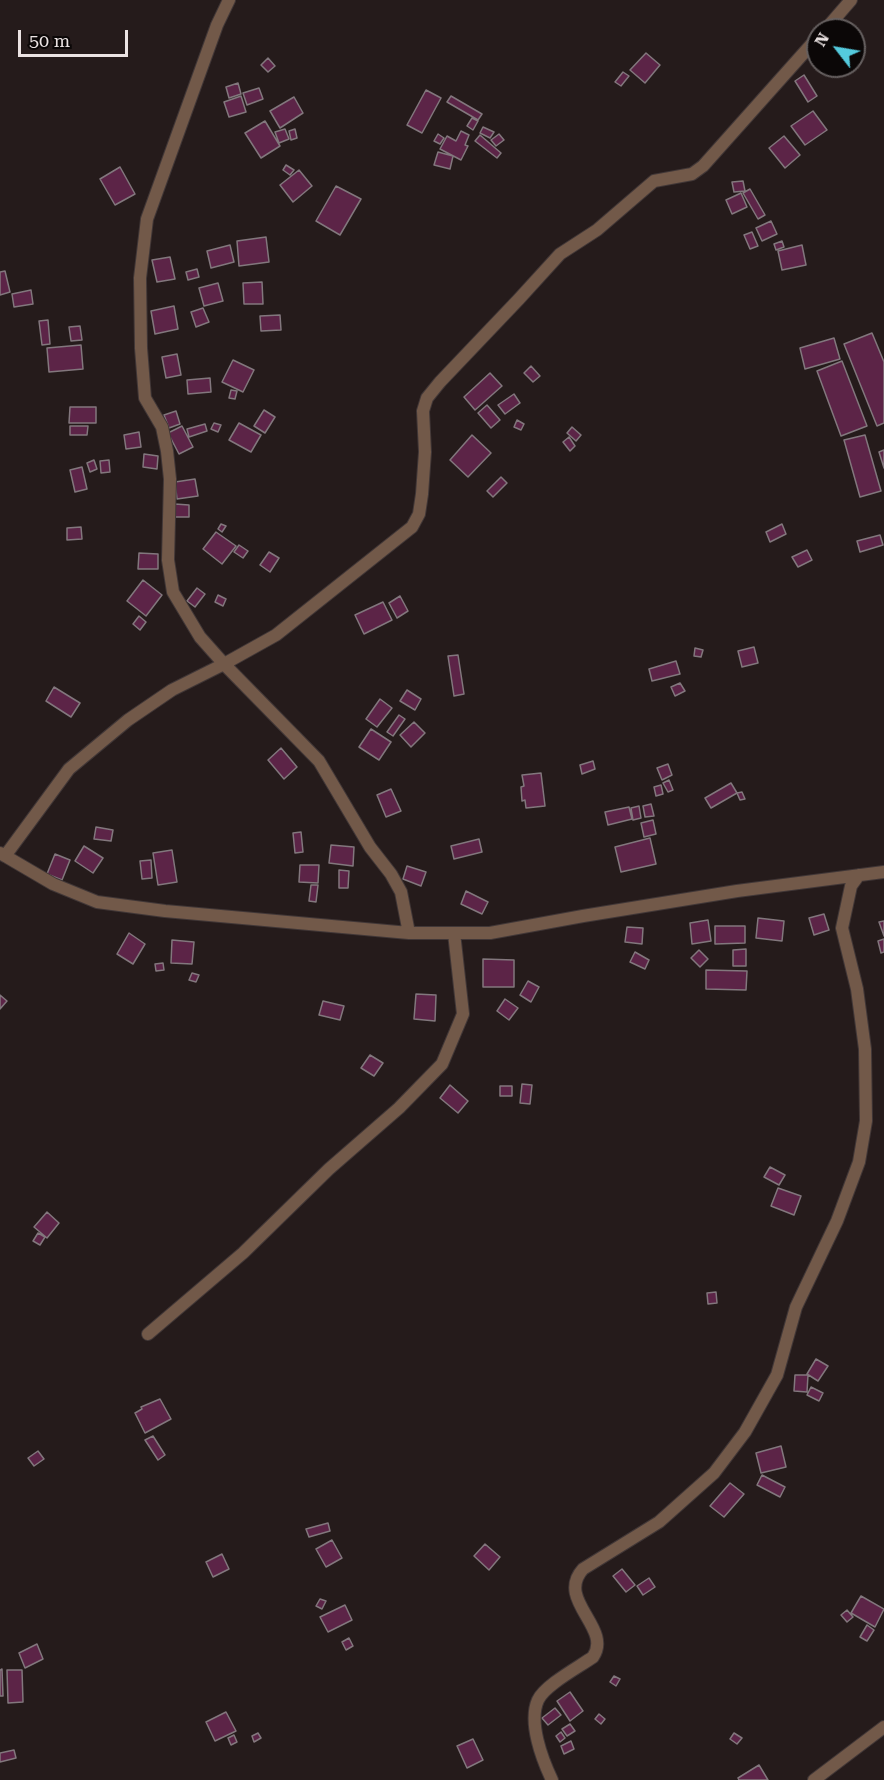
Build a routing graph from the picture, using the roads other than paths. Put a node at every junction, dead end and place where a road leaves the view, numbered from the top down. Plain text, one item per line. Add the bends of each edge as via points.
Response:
1 (229, 0) edge
2 (851, 0) edge
3 (835, 18) edge
4 (806, 51) edge
5 (224, 664) junction
6 (2, 854) edge
7 (884, 872) edge
8 (859, 875) junction
9 (409, 933) junction
10 (454, 933) junction
11 (148, 1334) dead end
12 (884, 1727) edge
13 (552, 1780) edge
14 (814, 1780) edge

1 - 5 street via 147,219 140,278 145,398 162,427 170,479 168,560 173,592 200,637
2 - 3 street
4 - 5 street via 703,166 692,174 654,181 597,230 560,254 440,382 427,398 423,411 422,494 412,527 276,635
5 - 6 street via 172,690 69,769
5 - 9 street via 319,761 401,892
6 - 9 street via 53,884 97,902
7 - 8 street
8 - 10 street via 737,891 490,933
8 - 13 street via 850,886 842,928 865,1048 866,1121 859,1162 837,1221 796,1307 777,1375 745,1432 714,1473 659,1522 578,1574 578,1601 599,1641 593,1657 539,1698 534,1714 539,1746
9 - 10 street
10 - 11 street via 463,1014 442,1064 243,1253
12 - 14 street

